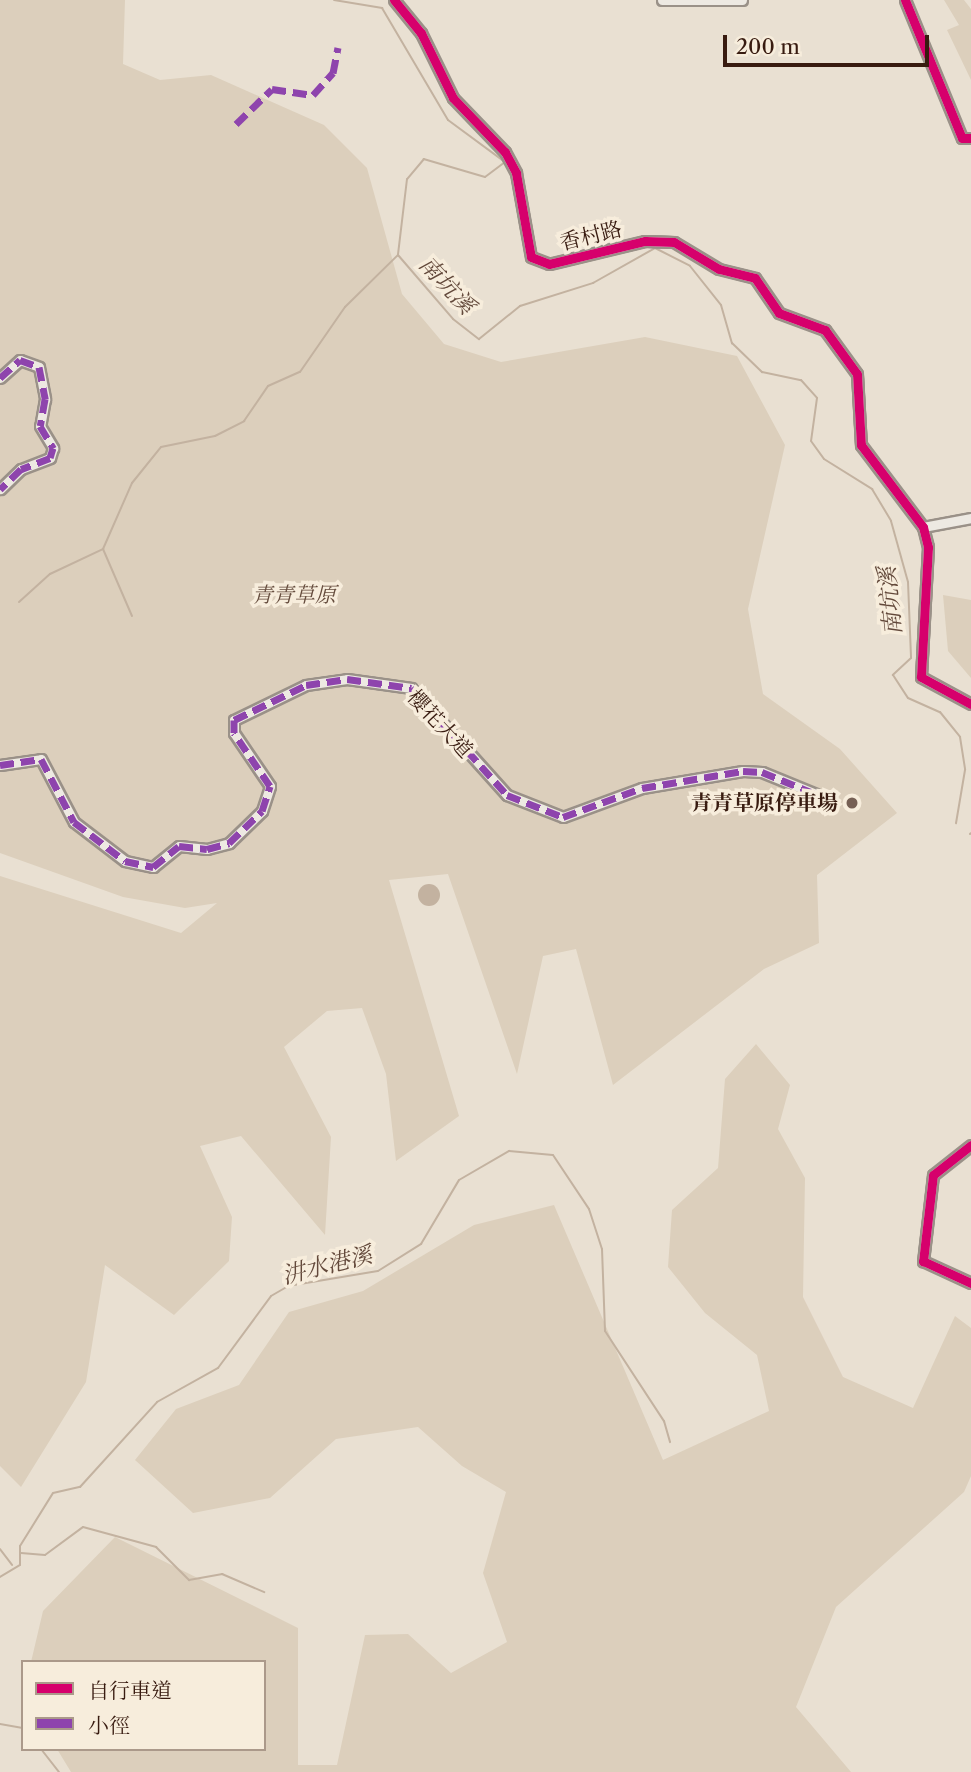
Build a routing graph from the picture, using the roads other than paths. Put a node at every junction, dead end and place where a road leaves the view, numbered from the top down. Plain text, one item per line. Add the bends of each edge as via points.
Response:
1 (394, 0) edge
2 (662, 0) edge
3 (742, 0) edge
4 (905, 0) edge
5 (971, 138) edge
6 (0, 378) edge
7 (0, 489) edge
8 (971, 518) edge
9 (923, 527) junction
10 (971, 704) edge
11 (0, 765) edge
12 (816, 794) dead end
13 (971, 1144) edge
14 (971, 1283) edge

1 - 9 street, 香村路 via 421,33 453,98 510,162 531,257 549,264 645,241 674,242 719,269 755,278 779,313 819,326 851,362 858,374 859,440
2 - 3 street
4 - 5 street via 962,138
6 - 7 street via 20,360 39,367 45,399 40,425 53,448 50,458 21,469
8 - 9 street
9 - 10 street, 香村路 via 928,547 921,677
11 - 12 street, 櫻花大道 via 41,759 74,822 125,861 153,867 179,846 207,849 229,843 262,811 270,786 234,733 234,720 306,685 347,678 411,688 507,795 563,817 642,788 743,771 762,772
13 - 14 street via 933,1175 923,1261

